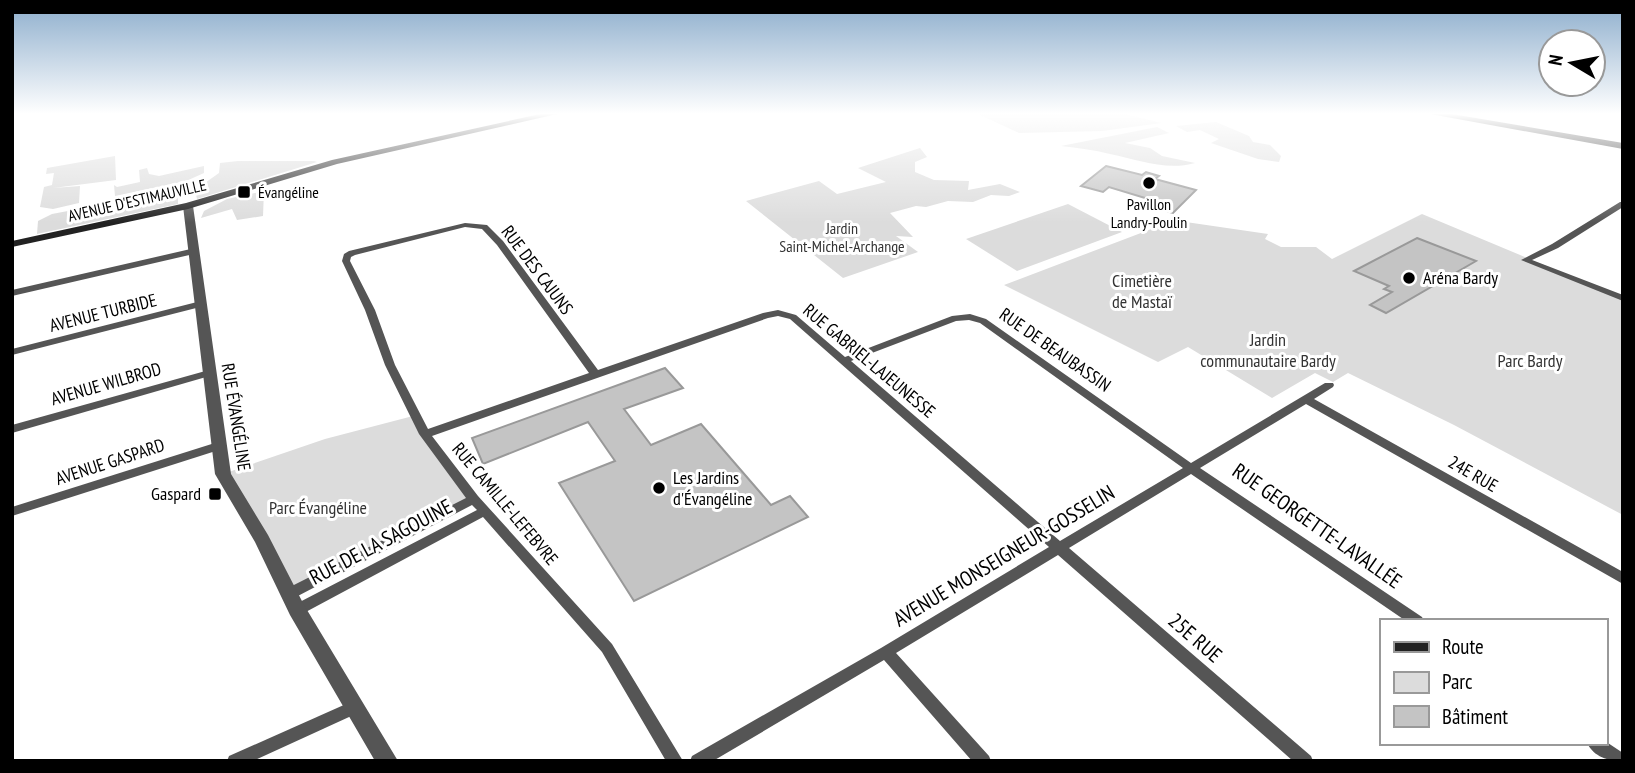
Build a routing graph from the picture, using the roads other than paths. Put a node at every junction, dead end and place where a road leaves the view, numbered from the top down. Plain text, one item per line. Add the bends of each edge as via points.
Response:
1 (389, 150) edge
2 (1623, 204) edge
3 (188, 206) junction
4 (12, 244) edge
5 (195, 251) junction
6 (352, 253) joint
7 (12, 293) edge
8 (1623, 298) edge
9 (201, 304) junction
10 (12, 352) edge
11 (845, 360) junction
12 (209, 373) junction
13 (595, 374) junction
14 (1329, 384) dead end
15 (1306, 399) junction
16 (12, 429) edge
17 (425, 434) junction
18 (218, 446) junction
19 (1191, 468) junction
20 (474, 499) junction
21 (485, 511) junction
22 (12, 512) edge
23 (1058, 547) junction
24 (1623, 579) edge
25 (289, 594) junction
26 (298, 610) junction
27 (1414, 619) edge
28 (886, 652) junction
29 (355, 706) junction
30 (1598, 745) edge
31 (235, 761) edge
32 (387, 761) edge
33 (675, 761) edge
34 (698, 761) edge
35 (982, 761) edge
36 (1305, 761) edge
37 (1621, 761) edge

1 - 3 main road, AVENUE D'ESTIMAUVILLE
2 - 8 street via 1525,260
3 - 4 main road, AVENUE D'ESTIMAUVILLE
3 - 5 street, RUE ÉVANGÉLINE
5 - 7 street
5 - 9 street, RUE ÉVANGÉLINE
6 - 13 street, RUE DES CAJUNS via 466,225 484,227
6 - 17 street, RUE CAMILLE-LEFEBVRE via 346,261
9 - 10 street, AVENUE TURBIDE
9 - 12 street, RUE ÉVANGÉLINE
11 - 13 street, RUE GABRIEL-LAJEUNESSE via 793,317 778,313
11 - 19 street, RUE DE BEAUBASSIN via 955,318 983,321
11 - 23 street, RUE GABRIEL-LAJEUNESSE
12 - 16 street, AVENUE WILBROD
12 - 18 street, RUE ÉVANGÉLINE
13 - 17 street, RUE GABRIEL-LAJEUNESSE
14 - 15 street, AVENUE MONSEIGNEUR-GOSSELIN
15 - 19 street, AVENUE MONSEIGNEUR-GOSSELIN
15 - 24 street, 24E RUE
17 - 20 street, RUE CAMILLE-LEFEBVRE
18 - 22 street, AVENUE GASPARD
18 - 25 street, RUE ÉVANGÉLINE via 223,474
19 - 23 street, AVENUE MONSEIGNEUR-GOSSELIN
19 - 27 street, RUE GEORGETTE-LAVALLÉE
20 - 21 street, RUE CAMILLE-LEFEBVRE
20 - 25 street, RUE DE LA SAGOUINE
21 - 26 street, RUE DE LA SAGOUINE
21 - 33 street, RUE CAMILLE-LEFEBVRE via 607,648
23 - 28 street, AVENUE MONSEIGNEUR-GOSSELIN
23 - 36 street, 25E RUE
25 - 26 street, RUE ÉVANGÉLINE
26 - 29 street, RUE ÉVANGÉLINE
28 - 34 street, AVENUE MONSEIGNEUR-GOSSELIN
28 - 35 street
29 - 31 street
29 - 32 street, RUE ÉVANGÉLINE
30 - 37 street

